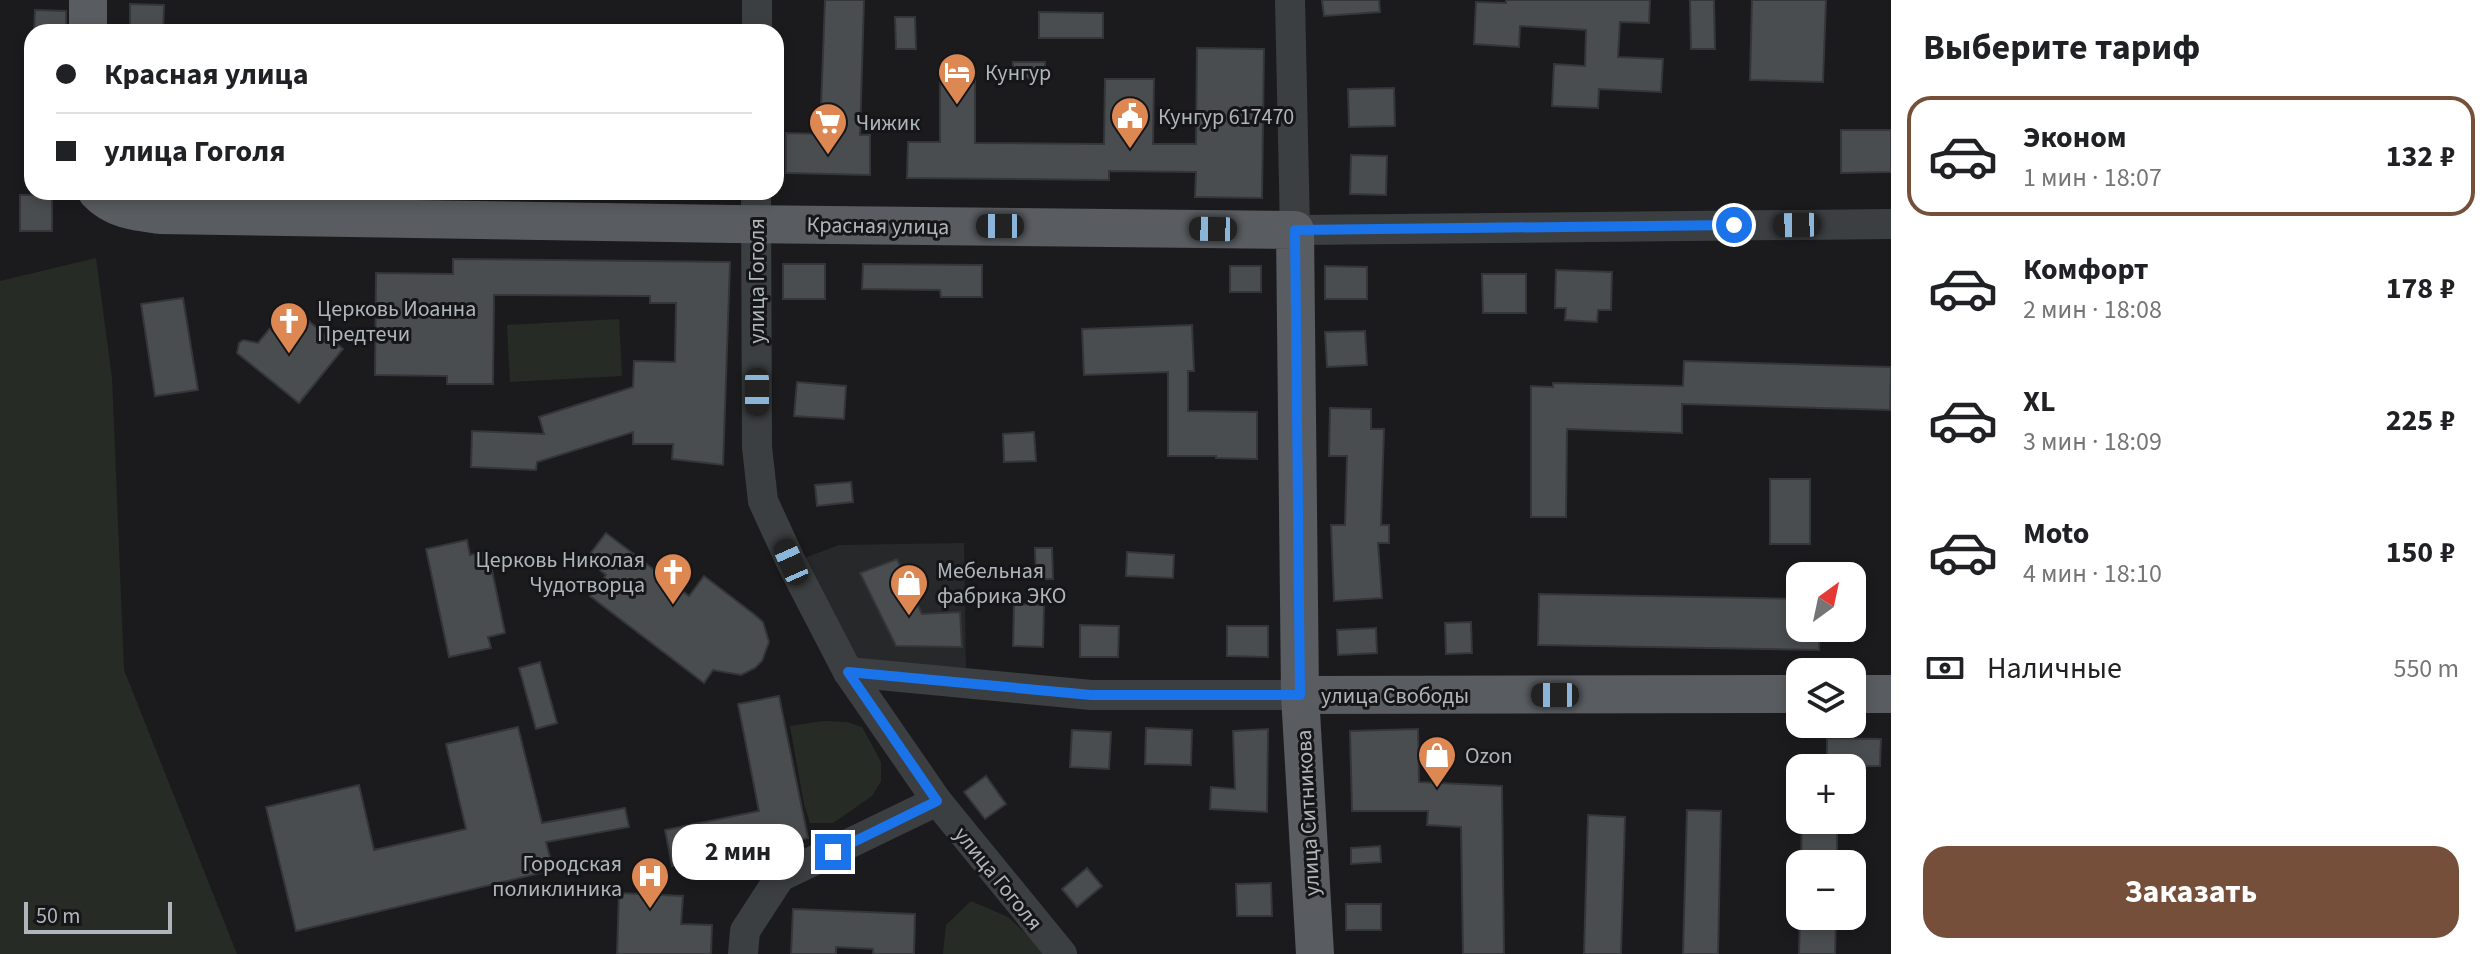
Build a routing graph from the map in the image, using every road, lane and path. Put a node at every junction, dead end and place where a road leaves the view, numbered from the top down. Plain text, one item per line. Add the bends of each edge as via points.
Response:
1 (88, 0) edge
2 (757, 0) edge
3 (1290, 0) edge
4 (88, 24) edge
5 (757, 24) edge
6 (107, 200) edge
7 (756, 208) edge
8 (1891, 224) edge
9 (1295, 230) junction
10 (848, 672) junction
11 (1786, 694) edge
12 (1866, 694) edge
13 (1891, 694) edge
14 (1300, 695) junction
15 (937, 801) junction
16 (743, 954) edge
17 (1062, 954) edge
18 (1315, 954) edge

1 - 4 main road
2 - 5 street
3 - 9 street, улица Ситникова
6 - 7 main road, Красная улица via 123,209 160,215
7 - 9 main road, Красная улица
7 - 10 street, улица Гоголя via 757,447 763,501
8 - 9 street, Красная улица
9 - 14 main road, улица Ситникова
10 - 14 street, улица Свободы via 1091,695
10 - 15 street, улица Гоголя
11 - 14 main road, улица Свободы
12 - 13 main road
14 - 18 main road, улица Ситникова
15 - 16 street via 780,877 745,931
15 - 17 street, улица Гоголя

